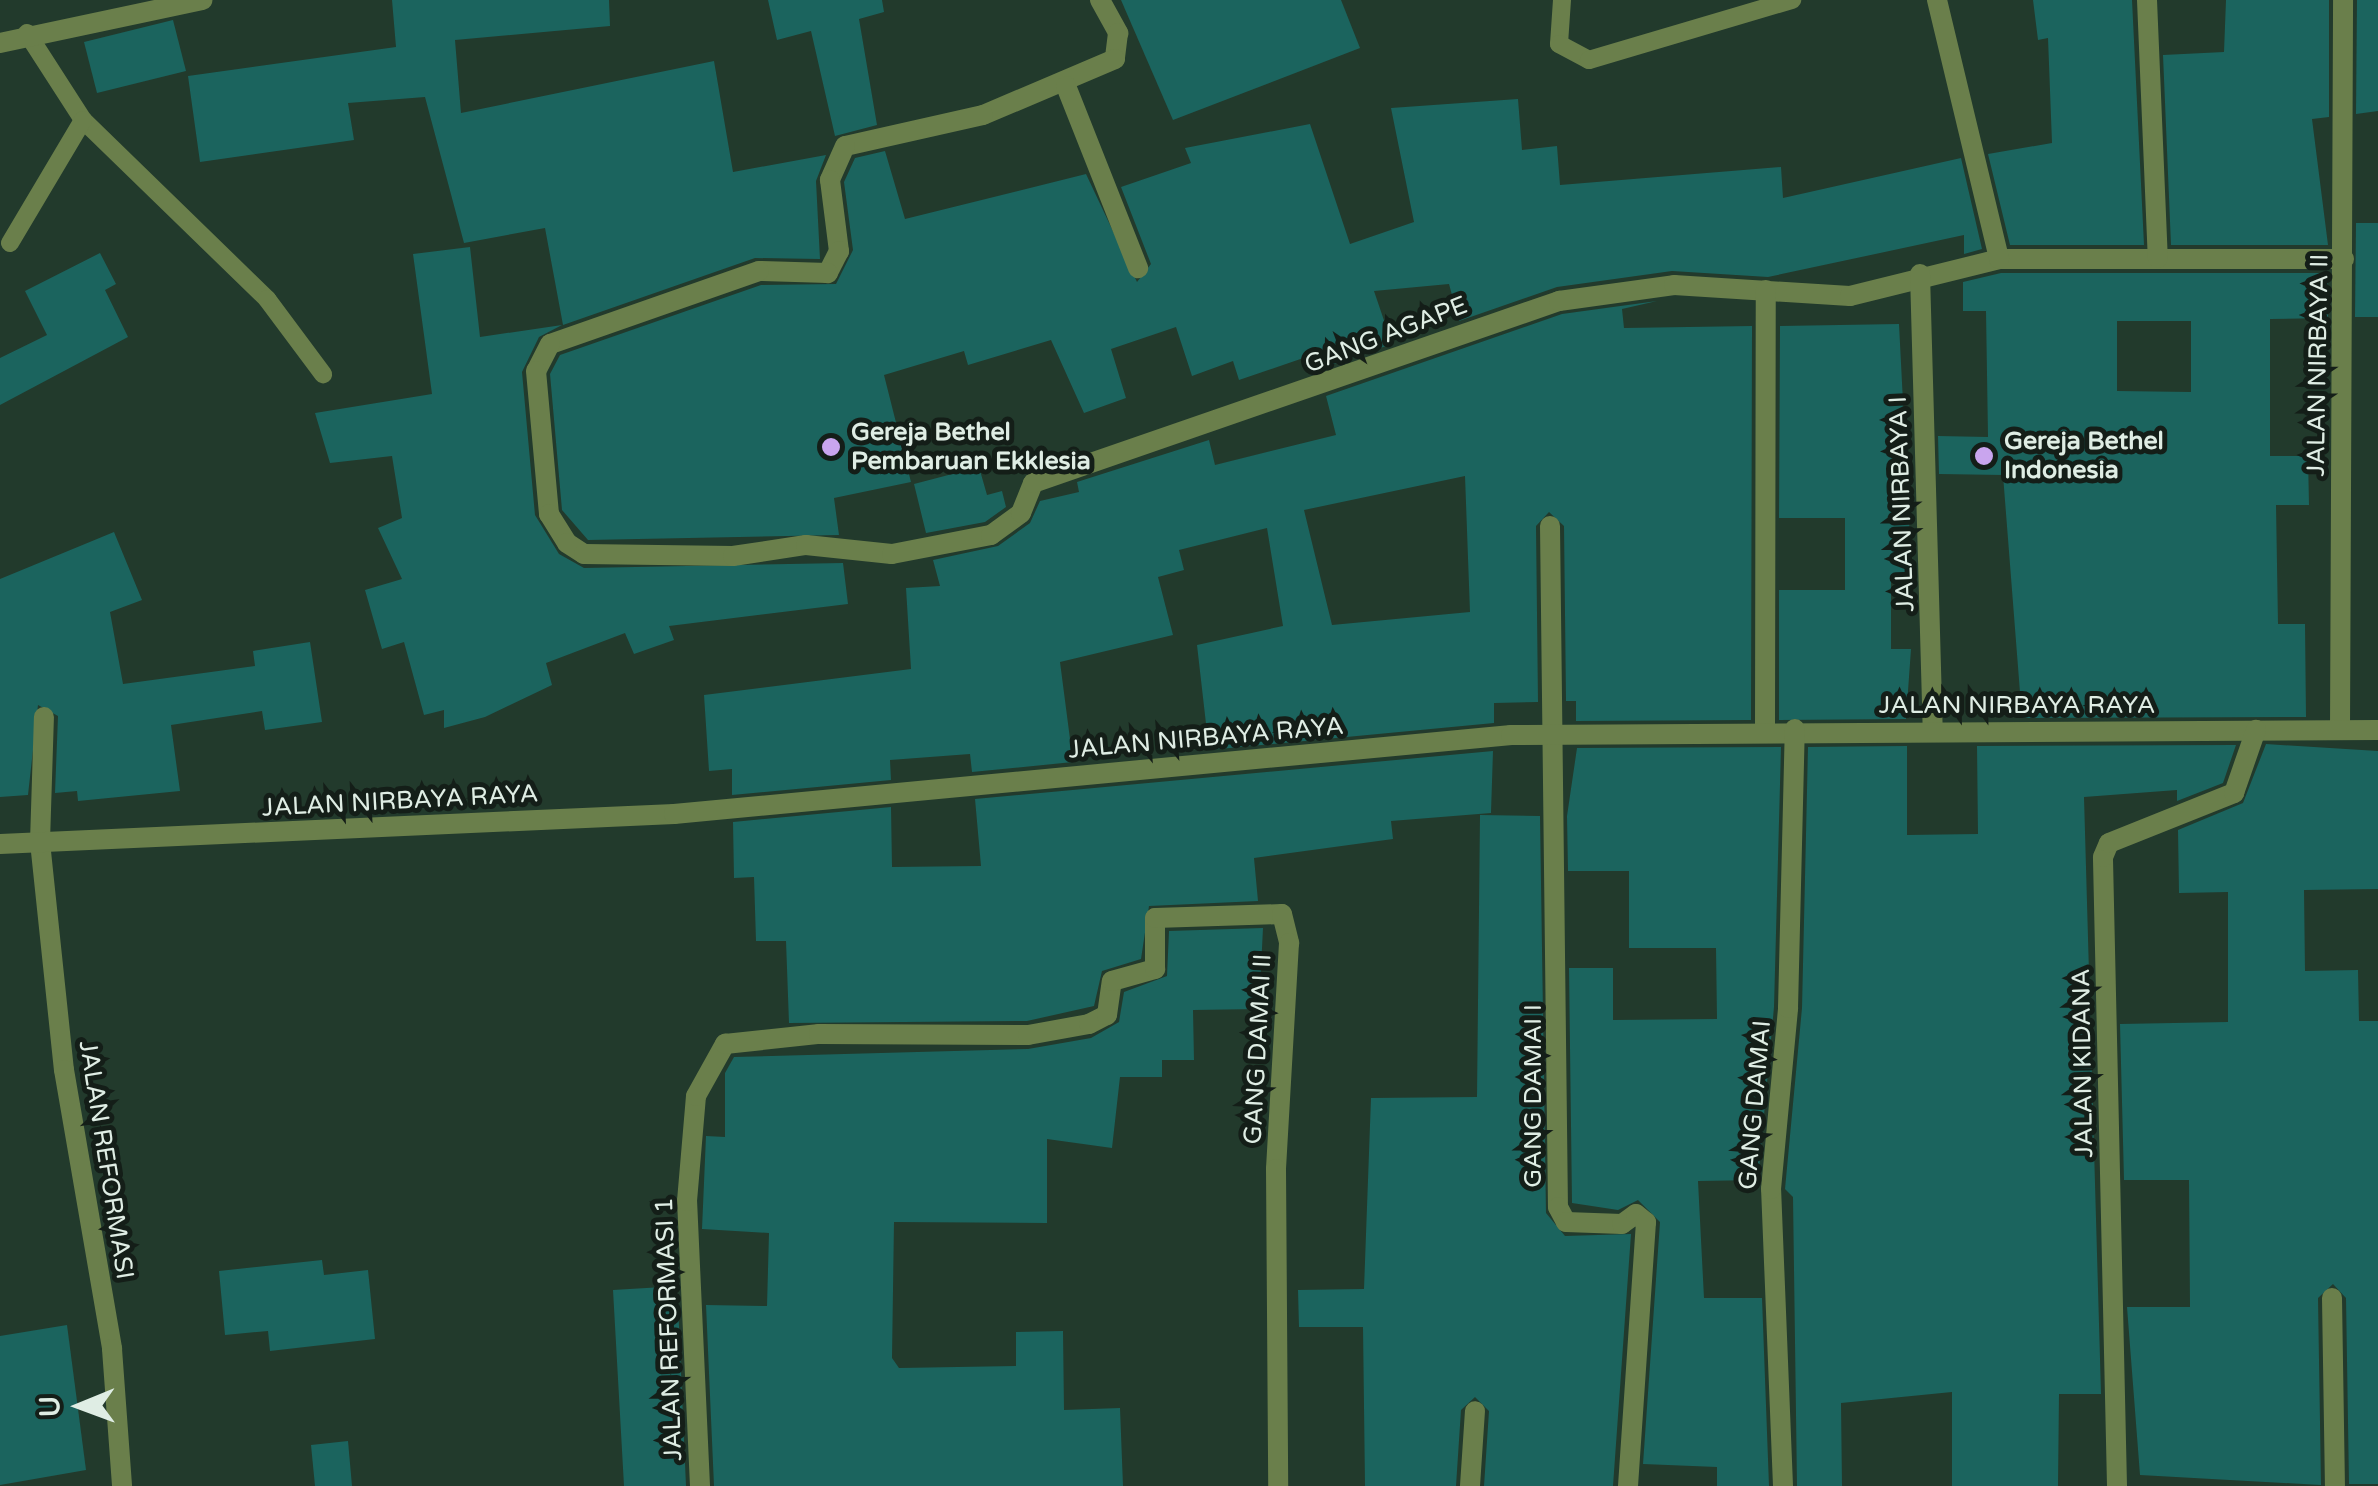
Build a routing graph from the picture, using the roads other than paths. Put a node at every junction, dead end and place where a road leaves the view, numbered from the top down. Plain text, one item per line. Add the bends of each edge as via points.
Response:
1 (202, 0) edge
2 (1100, 0) edge
3 (1562, 0) edge
4 (1792, 0) edge
5 (1936, 0) edge
6 (2147, 0) edge
7 (2343, 0) edge
8 (27, 33) junction
9 (0, 43) edge
10 (1066, 86) junction
11 (83, 120) junction
12 (10, 243) dead end
13 (2158, 258) junction
14 (2344, 258) junction
15 (1999, 260) junction
16 (1138, 268) dead end
17 (1920, 274) junction
18 (1766, 290) junction
19 (324, 374) dead end
20 (1550, 526) dead end
21 (44, 717) dead end
22 (1765, 728) junction
23 (1795, 729) junction
24 (2256, 730) junction
25 (2340, 730) junction
26 (2378, 730) edge
27 (1933, 732) junction
28 (1548, 734) junction
29 (40, 842) junction
30 (0, 844) edge
31 (715, 1055) joint
32 (2332, 1298) dead end
33 (1475, 1411) dead end
34 (122, 1486) edge
35 (700, 1486) edge
36 (1278, 1486) edge
37 (1470, 1486) edge
38 (1628, 1486) edge
39 (1784, 1486) edge
40 (2117, 1486) edge
41 (2335, 1486) edge

1 - 8 street
2 - 10 street via 1119,52
3 - 4 lane via 1558,44 1588,60
5 - 15 street
6 - 13 street
7 - 14 street, JALAN NIRBAYA II
8 - 9 street
8 - 11 lane
10 - 16 street
10 - 18 street, GANG AGAPE via 845,146 830,180 839,251 828,273 759,270 583,327 550,344 536,371 548,514 584,554 733,556 806,545 892,554 990,535 1021,514 1033,484 1534,306 1674,285
11 - 12 lane
11 - 19 lane via 267,298
13 - 14 street, GANG AGAPE
13 - 15 street, GANG AGAPE
14 - 25 street, JALAN NIRBAYA II
15 - 17 street, GANG AGAPE
17 - 18 street, GANG AGAPE via 1850,296
17 - 27 street, JALAN NIRBAYA I
18 - 22 street
20 - 28 street
21 - 29 street, JALAN REFORMASI
22 - 23 street, JALAN NIRBAYA RAYA
22 - 28 street, JALAN NIRBAYA RAYA
23 - 27 street, JALAN NIRBAYA RAYA
23 - 39 street, GANG DAMAI via 1788,1008 1771,1189
24 - 25 street, JALAN NIRBAYA RAYA
24 - 27 street, JALAN NIRBAYA RAYA
24 - 40 street, JALAN KIDANA via 2234,792 2109,843 2103,857
25 - 26 street, JALAN NIRBAYA RAYA
28 - 29 street, JALAN NIRBAYA RAYA via 674,814
28 - 38 street, GANG DAMAI I via 1559,1215 1646,1222
29 - 30 street, JALAN NIRBAYA RAYA
29 - 34 street, JALAN REFORMASI via 64,1070 112,1349
31 - 35 street, JALAN REFORMASI 1 via 696,1096 687,1201
31 - 36 street, GANG DAMAI II via 726,1044 819,1034 1028,1035 1088,1024 1107,1015 1112,981 1154,970 1155,918 1282,914 1289,942 1276,1169
32 - 41 street
33 - 37 street

